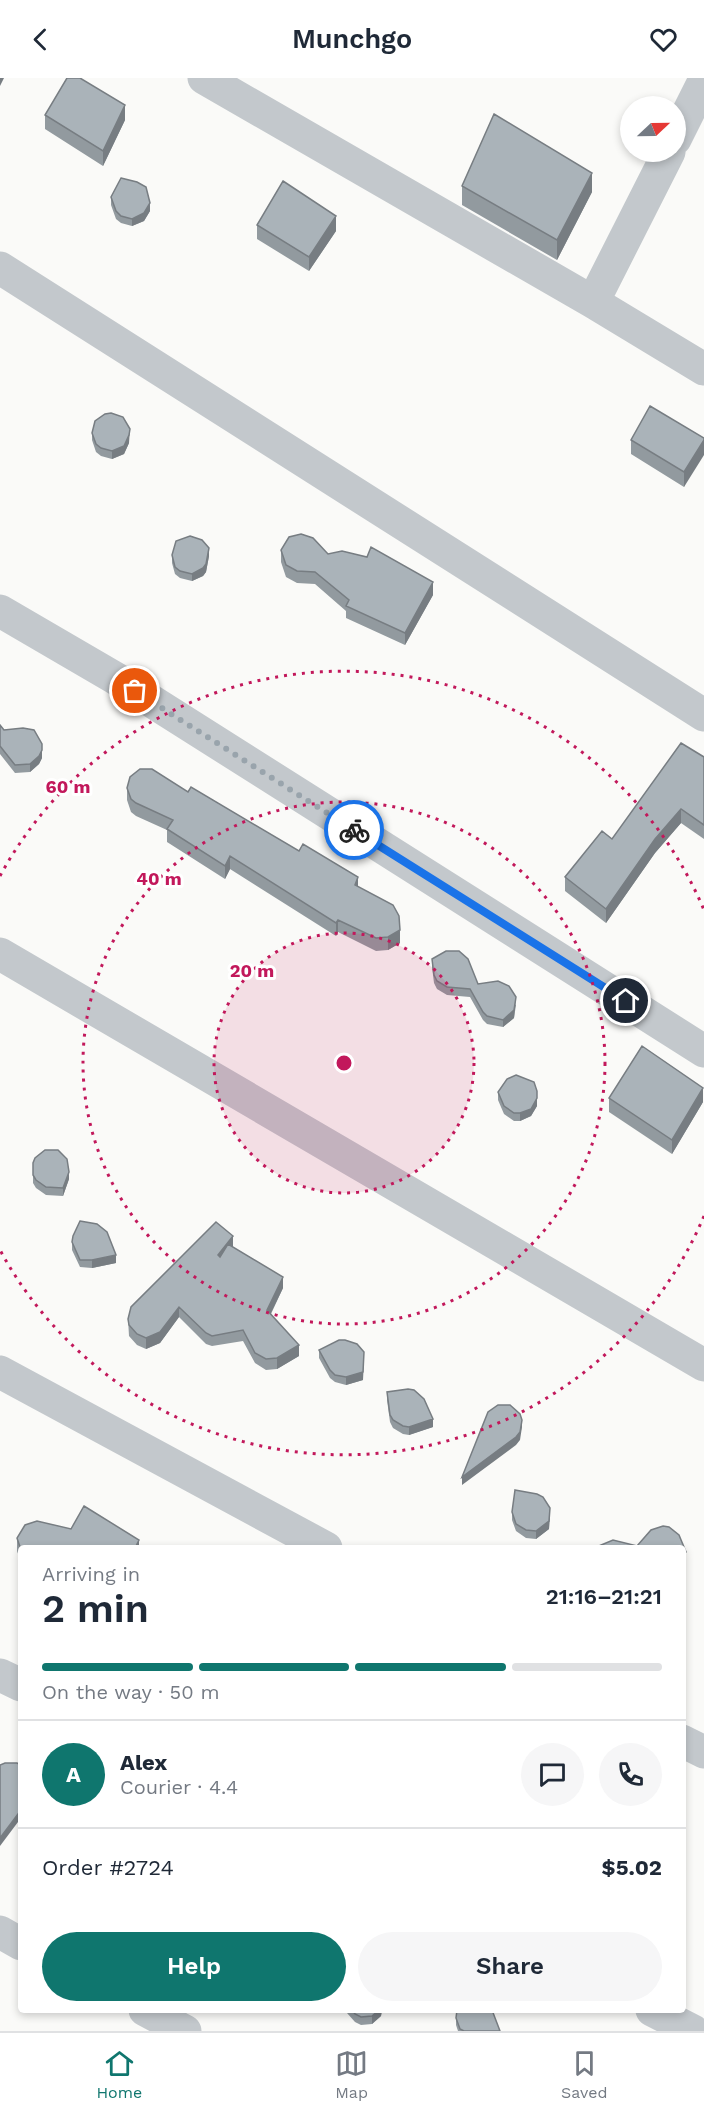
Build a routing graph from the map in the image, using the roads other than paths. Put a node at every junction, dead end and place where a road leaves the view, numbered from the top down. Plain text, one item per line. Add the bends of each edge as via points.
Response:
1 (204, 78) edge
2 (704, 81) edge
3 (686, 117) edge
4 (664, 162) edge
5 (0, 268) edge
6 (593, 302) junction
7 (704, 369) edge
8 (0, 610) edge
9 (704, 715) edge
10 (0, 954) edge
11 (704, 1051) edge
12 (704, 1365) edge
13 (0, 1372) edge
14 (320, 1545) edge
15 (0, 1675) edge
16 (18, 1684) edge
17 (686, 1743) edge
18 (704, 1752) edge
19 (0, 1932) edge
20 (18, 1942) edge
21 (151, 2013) edge
22 (658, 2013) edge
23 (184, 2031) edge
24 (693, 2031) edge

1 - 6 street
2 - 3 street
4 - 6 street
5 - 9 street
6 - 7 street
8 - 11 street via 115,678
10 - 12 street
13 - 14 street
15 - 16 street
17 - 18 street
19 - 20 street
21 - 23 street
22 - 24 street

